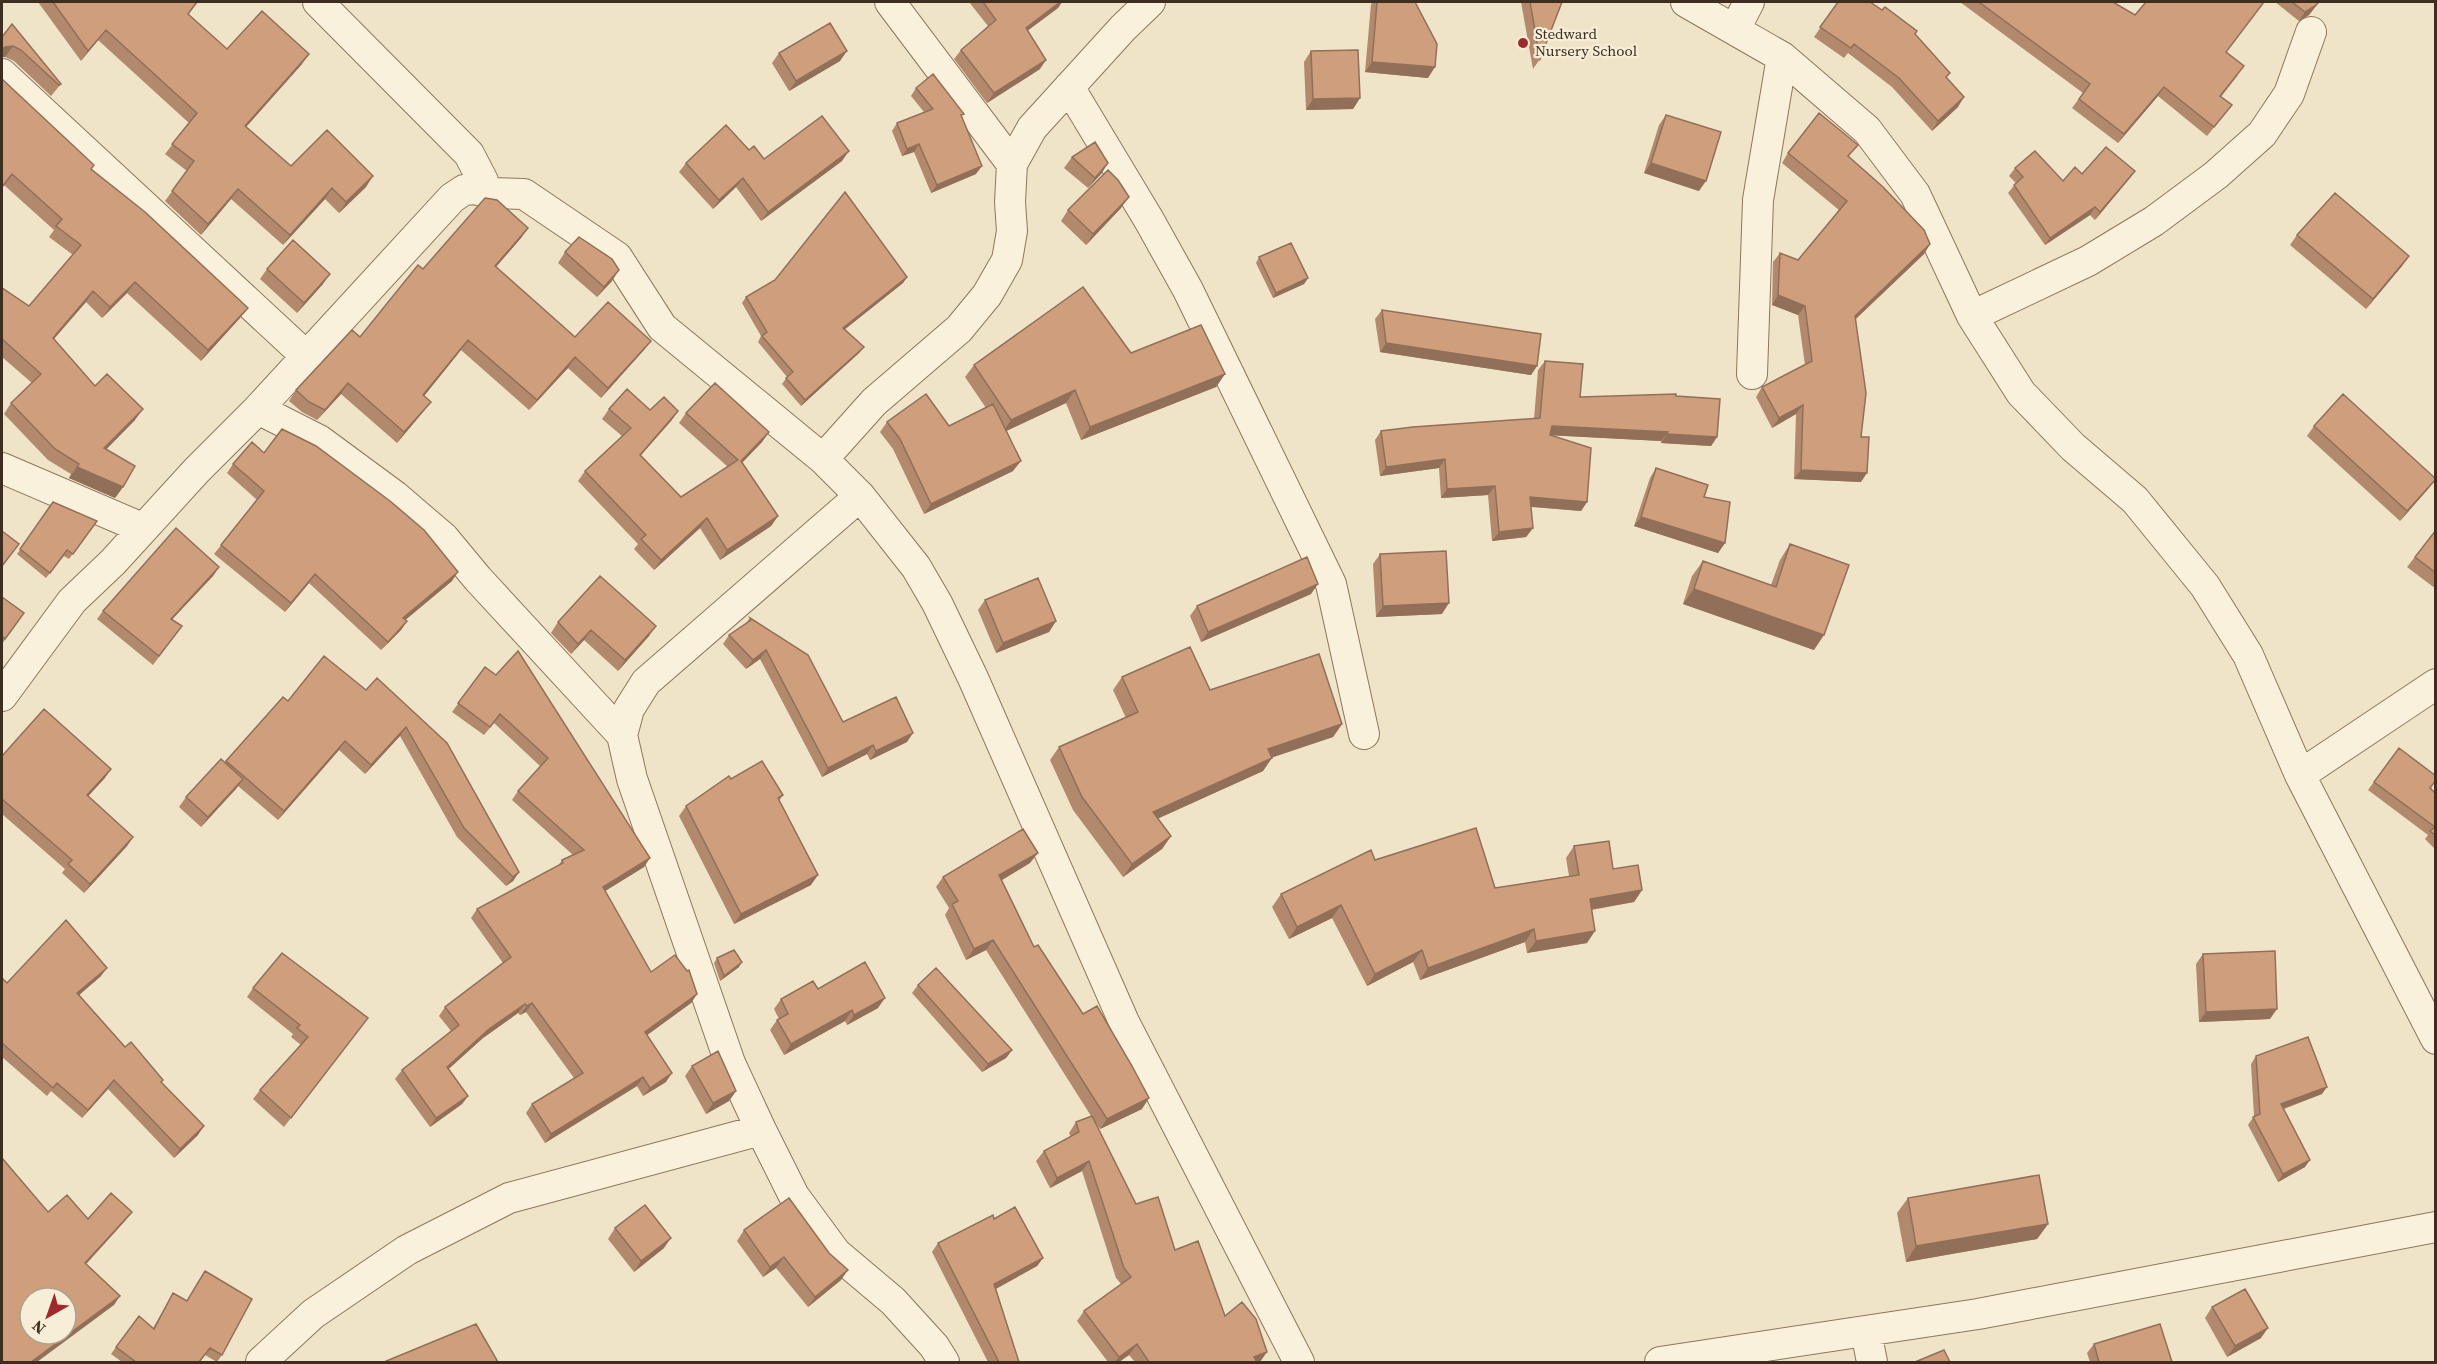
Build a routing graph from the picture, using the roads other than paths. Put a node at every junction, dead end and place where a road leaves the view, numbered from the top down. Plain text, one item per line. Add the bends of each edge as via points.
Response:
1 (318, 2) edge
2 (890, 2) edge
3 (1150, 2) edge
4 (1686, 2) edge
5 (1749, 2) edge
6 (1735, 29) junction
7 (2311, 32) dead end
8 (1782, 57) junction
9 (2, 74) edge
10 (1069, 87) junction
11 (1012, 164) junction
12 (476, 189) junction
13 (1972, 316) junction
14 (306, 356) junction
15 (1752, 374) dead end
16 (258, 409) junction
17 (824, 459) junction
18 (2, 468) edge
19 (860, 496) junction
20 (142, 528) junction
21 (2436, 684) edge
22 (2, 696) edge
23 (1364, 734) dead end
24 (622, 735) junction
25 (2300, 776) junction
26 (2436, 1039) edge
27 (760, 1130) junction
28 (2436, 1227) edge
29 (1866, 1331) junction
30 (261, 1362) edge
31 (944, 1362) edge
32 (1299, 1362) edge
33 (1660, 1362) edge
34 (1872, 1362) edge

1 - 12 street via 469,154 483,181
2 - 11 street
3 - 10 street
4 - 6 street
5 - 6 street
6 - 8 street
7 - 13 street via 2289,94 2262,134 2216,175 2154,221 2088,261
8 - 13 street via 1867,130 1915,194
8 - 15 street via 1758,200
9 - 14 street
10 - 11 street via 1032,128
10 - 23 street via 1188,290 1330,584
11 - 17 street via 1012,231 1007,260 987,296 959,329 874,402
12 - 14 street via 464,190 452,198
12 - 17 street via 524,194 617,257 662,327
13 - 25 street via 2021,393 2073,447 2135,500 2205,586 2248,655
14 - 16 street
16 - 20 street
16 - 24 street via 319,440 396,496 436,531
17 - 19 street
18 - 20 street
19 - 24 street via 646,682 629,709
19 - 32 street via 916,567 937,603 1124,1022
20 - 22 street via 72,601
21 - 25 street
24 - 27 street via 632,779 730,1063
25 - 26 street
27 - 30 street via 509,1198 407,1250 313,1314
27 - 31 street via 794,1196 836,1253 893,1301
28 - 29 street via 1989,1312
29 - 33 street
29 - 34 street

